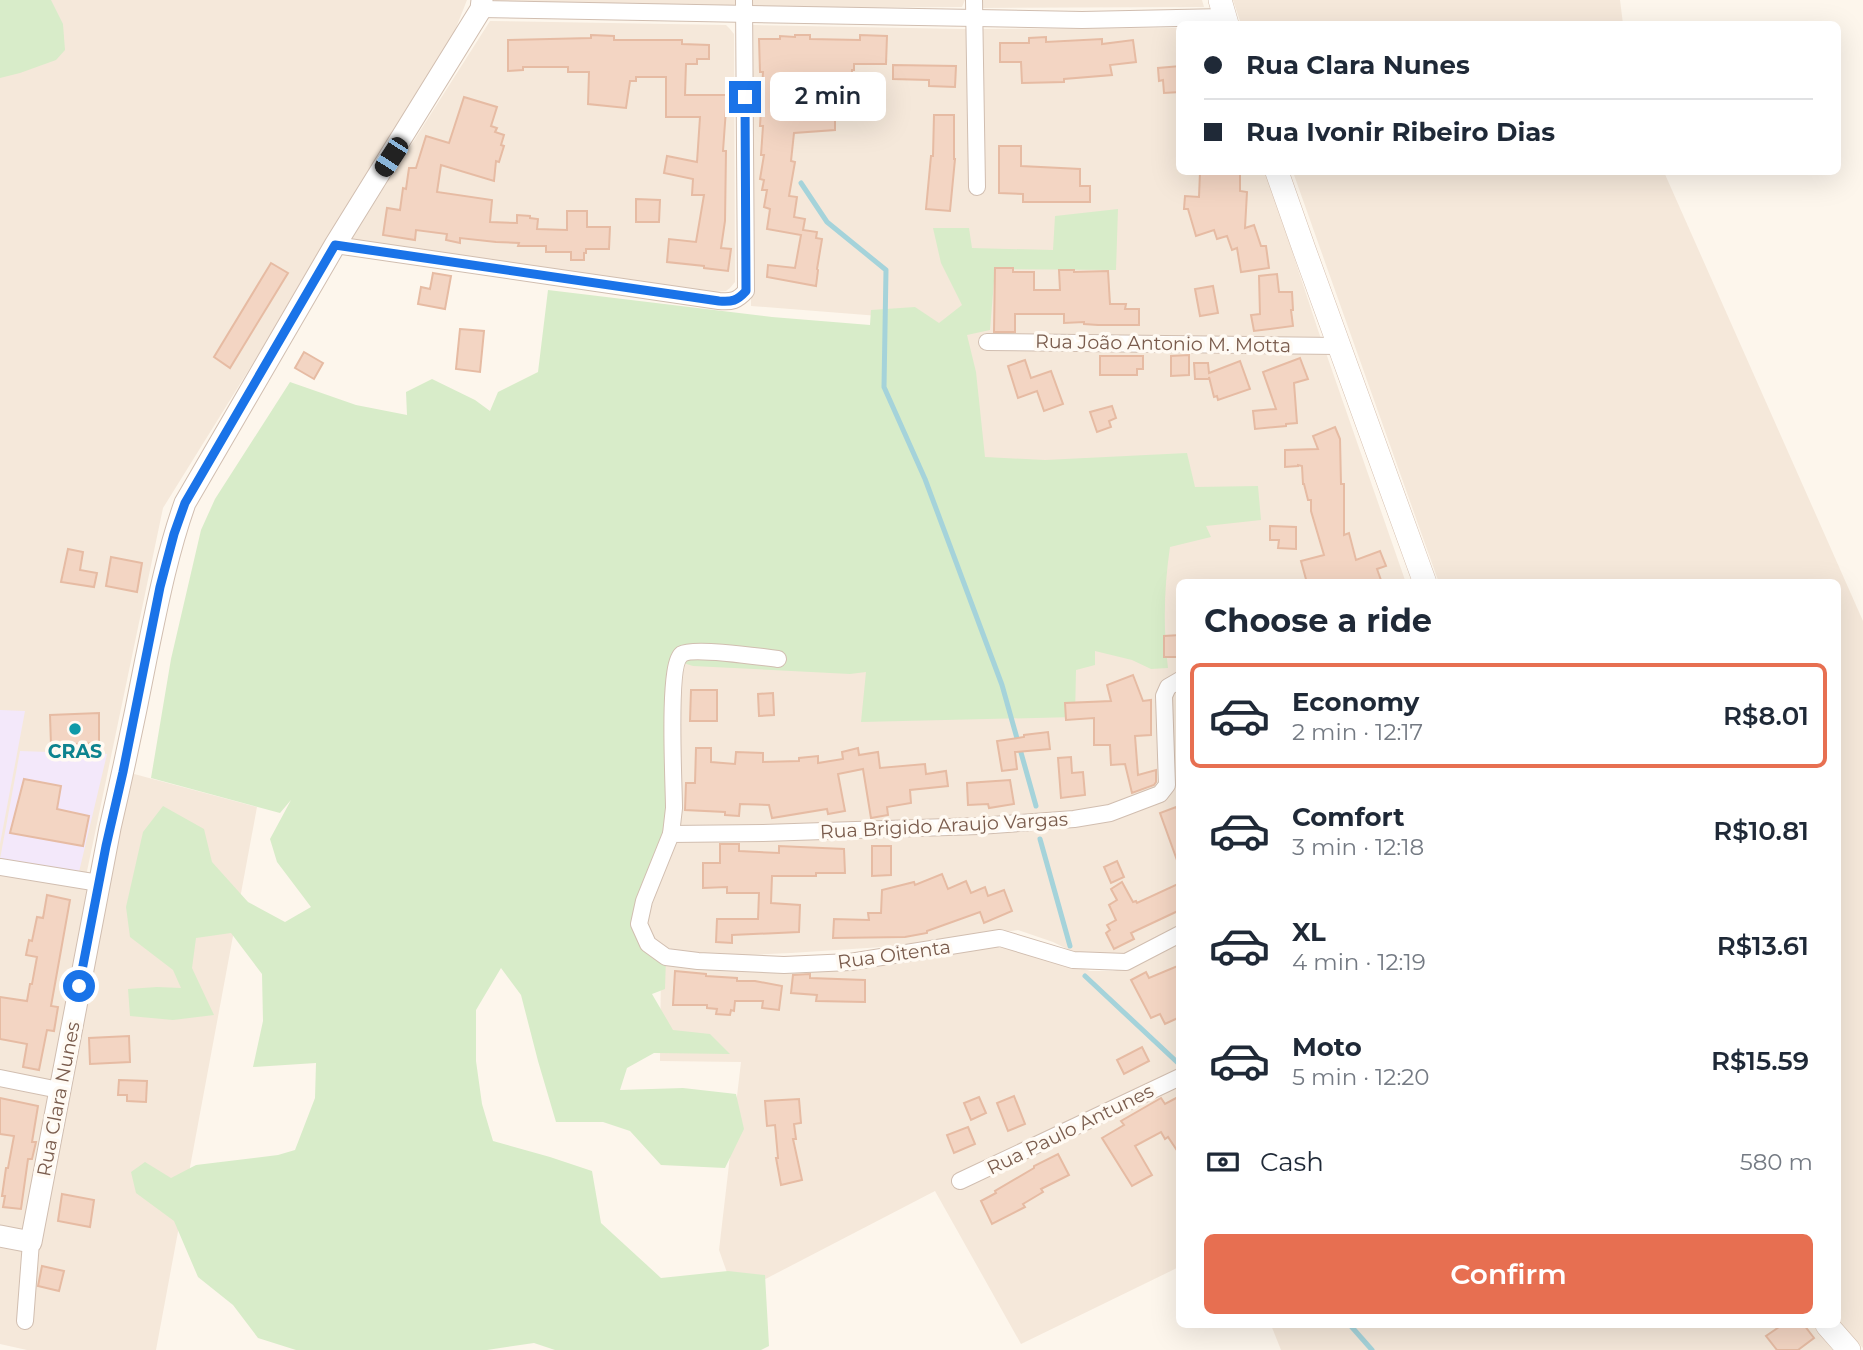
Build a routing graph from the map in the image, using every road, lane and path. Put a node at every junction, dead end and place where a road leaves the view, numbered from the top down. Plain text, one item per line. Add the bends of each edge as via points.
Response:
1 (974, 0) edge
2 (481, 5) edge
3 (744, 7) edge
4 (1224, 14) edge
5 (975, 17) junction
6 (1278, 175) edge
7 (977, 187) dead end
8 (335, 245) junction
9 (987, 342) dead end
10 (1339, 345) junction
11 (1424, 579) edge
12 (778, 659) dead end
13 (1176, 682) edge
14 (671, 834) junction
15 (0, 867) edge
16 (99, 883) junction
17 (1176, 936) edge
18 (0, 1078) edge
19 (1176, 1079) edge
20 (59, 1090) junction
21 (960, 1181) dead end
22 (0, 1236) edge
23 (31, 1242) junction
24 (25, 1321) dead end
25 (1830, 1328) edge
26 (1849, 1350) edge

1 - 5 street
2 - 3 street
2 - 8 street, Rua Clara Nunes
3 - 5 street
3 - 8 street via 746,291 738,299 719,301
4 - 5 street via 1082,20
5 - 7 street
6 - 10 main road
8 - 16 street, Rua Clara Nunes via 185,503 160,587
9 - 10 street, Rua João Antonio M. Motta
10 - 11 main road
12 - 14 street via 712,652 679,657 673,702
13 - 14 street, Rua Brigido Araujo Vargas via 1168,687 1163,702 1165,790 1110,813 979,826
14 - 17 street, Rua Oitenta via 639,924 648,944 666,957 784,965 850,962 1000,938 1073,960 1126,962
15 - 16 street
16 - 20 street, Rua Clara Nunes
18 - 20 street
19 - 21 street, Rua Paulo Antunes
20 - 23 street, Rua Clara Nunes
22 - 23 street
23 - 24 street
25 - 26 main road

